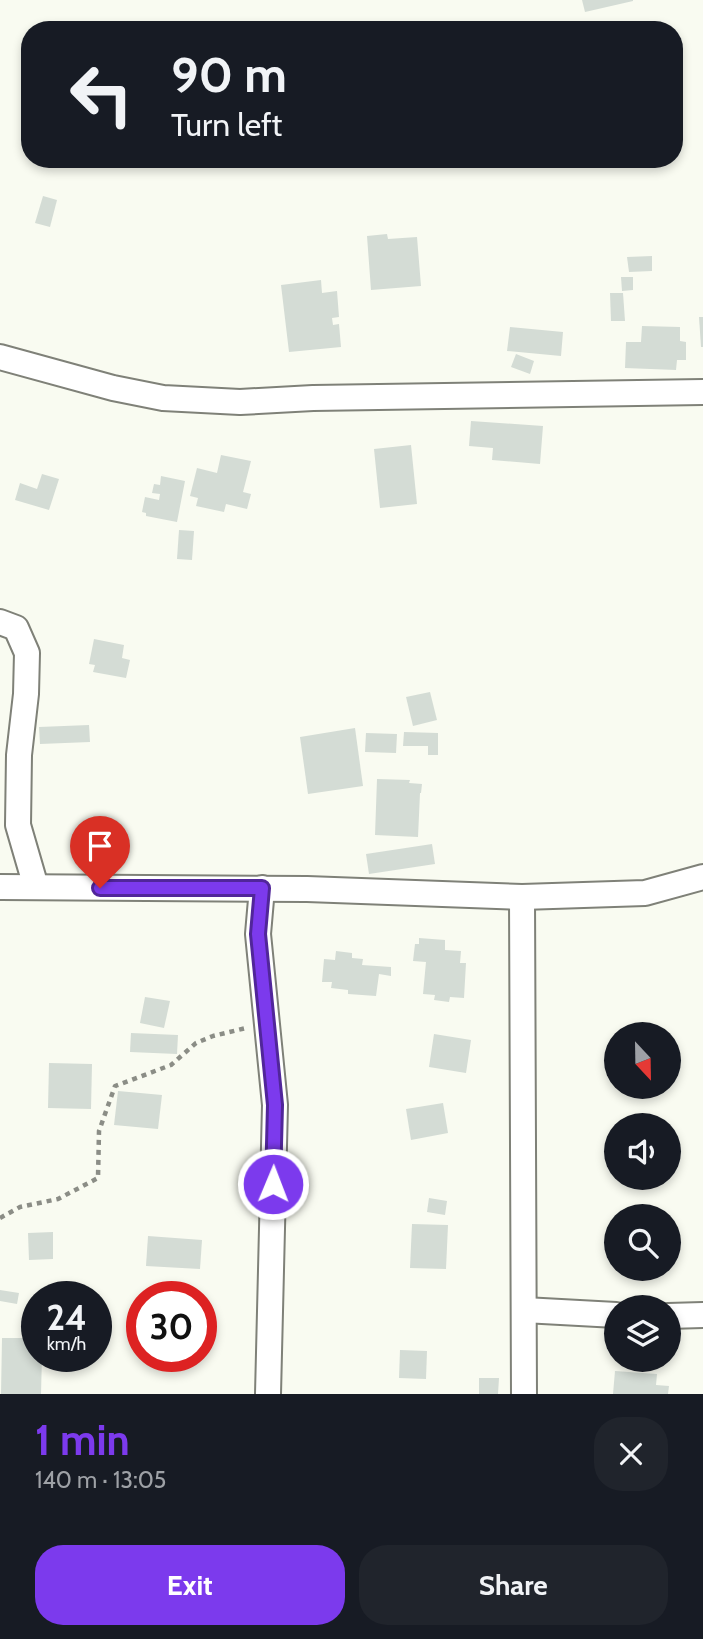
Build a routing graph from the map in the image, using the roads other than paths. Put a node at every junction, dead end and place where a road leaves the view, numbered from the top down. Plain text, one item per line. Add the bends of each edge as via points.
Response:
1 (0, 357) edge
2 (703, 392) edge
3 (0, 622) edge
4 (703, 877) edge
5 (0, 887) edge
6 (36, 887) junction
7 (262, 888) junction
8 (522, 897) junction
9 (524, 1310) junction
10 (604, 1314) edge
11 (681, 1315) edge
12 (703, 1315) edge
13 (268, 1394) edge
14 (524, 1394) edge

1 - 2 street via 113,388 163,398 214,401
3 - 6 street via 16,628 27,653 18,825
4 - 8 street via 645,893
5 - 6 street
6 - 7 street
7 - 8 street
7 - 13 street via 258,934 275,1105
8 - 9 street
9 - 10 street
9 - 14 street
11 - 12 street

